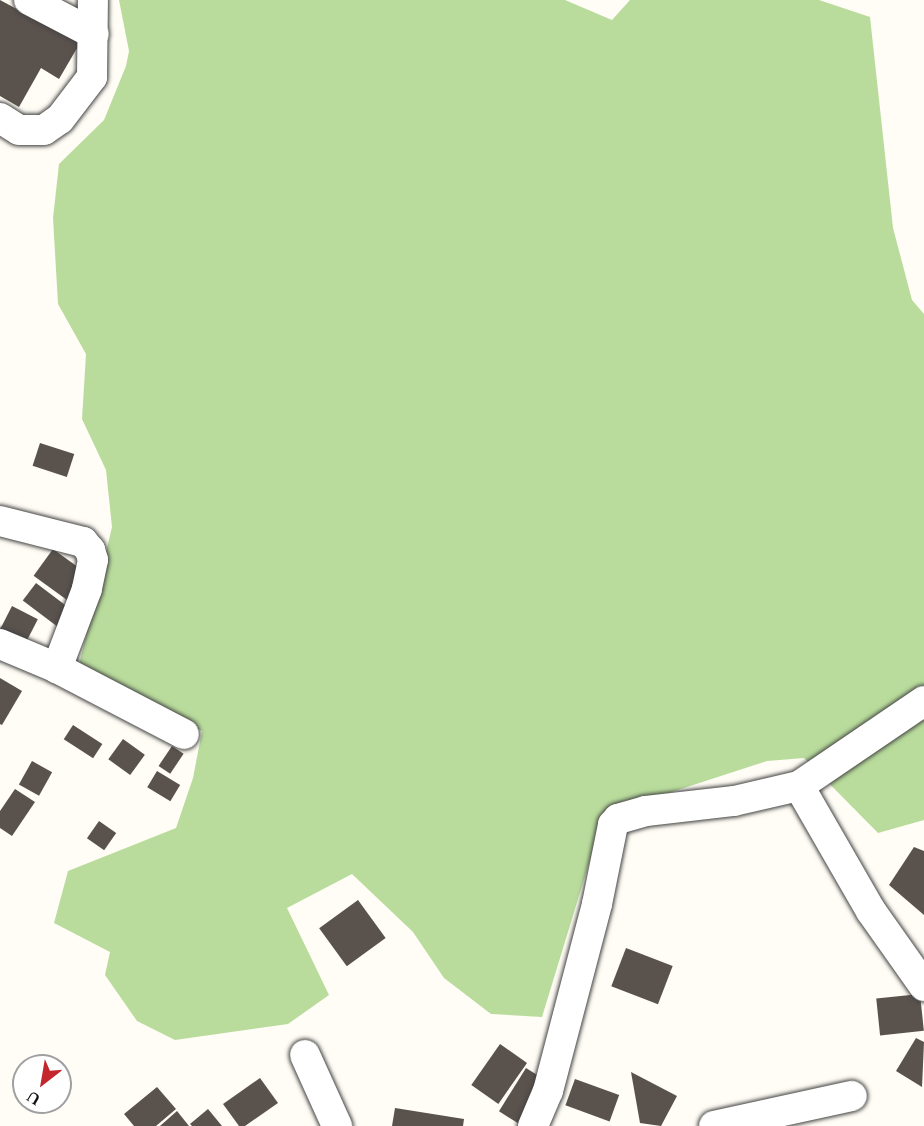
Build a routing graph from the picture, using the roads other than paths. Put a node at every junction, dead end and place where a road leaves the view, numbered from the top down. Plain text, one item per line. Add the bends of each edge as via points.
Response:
1 (29, 0) edge
2 (93, 0) edge
3 (94, 34) junction
4 (0, 118) edge
5 (0, 521) edge
6 (0, 644) edge
7 (57, 668) junction
8 (924, 701) edge
9 (184, 734) dead end
10 (799, 786) junction
11 (924, 986) edge
12 (305, 1055) dead end
13 (852, 1096) dead end
14 (540, 1125) edge
15 (337, 1126) edge
16 (714, 1126) edge

1 - 3 street
2 - 3 street
3 - 4 street via 92,77 60,119 44,130 19,130
5 - 7 street via 82,542 90,550 93,560 87,589
6 - 7 street
7 - 9 street
8 - 10 street
10 - 11 street via 871,911
10 - 14 street via 734,801 646,811 618,819 613,825 597,904
12 - 15 street
13 - 16 street

